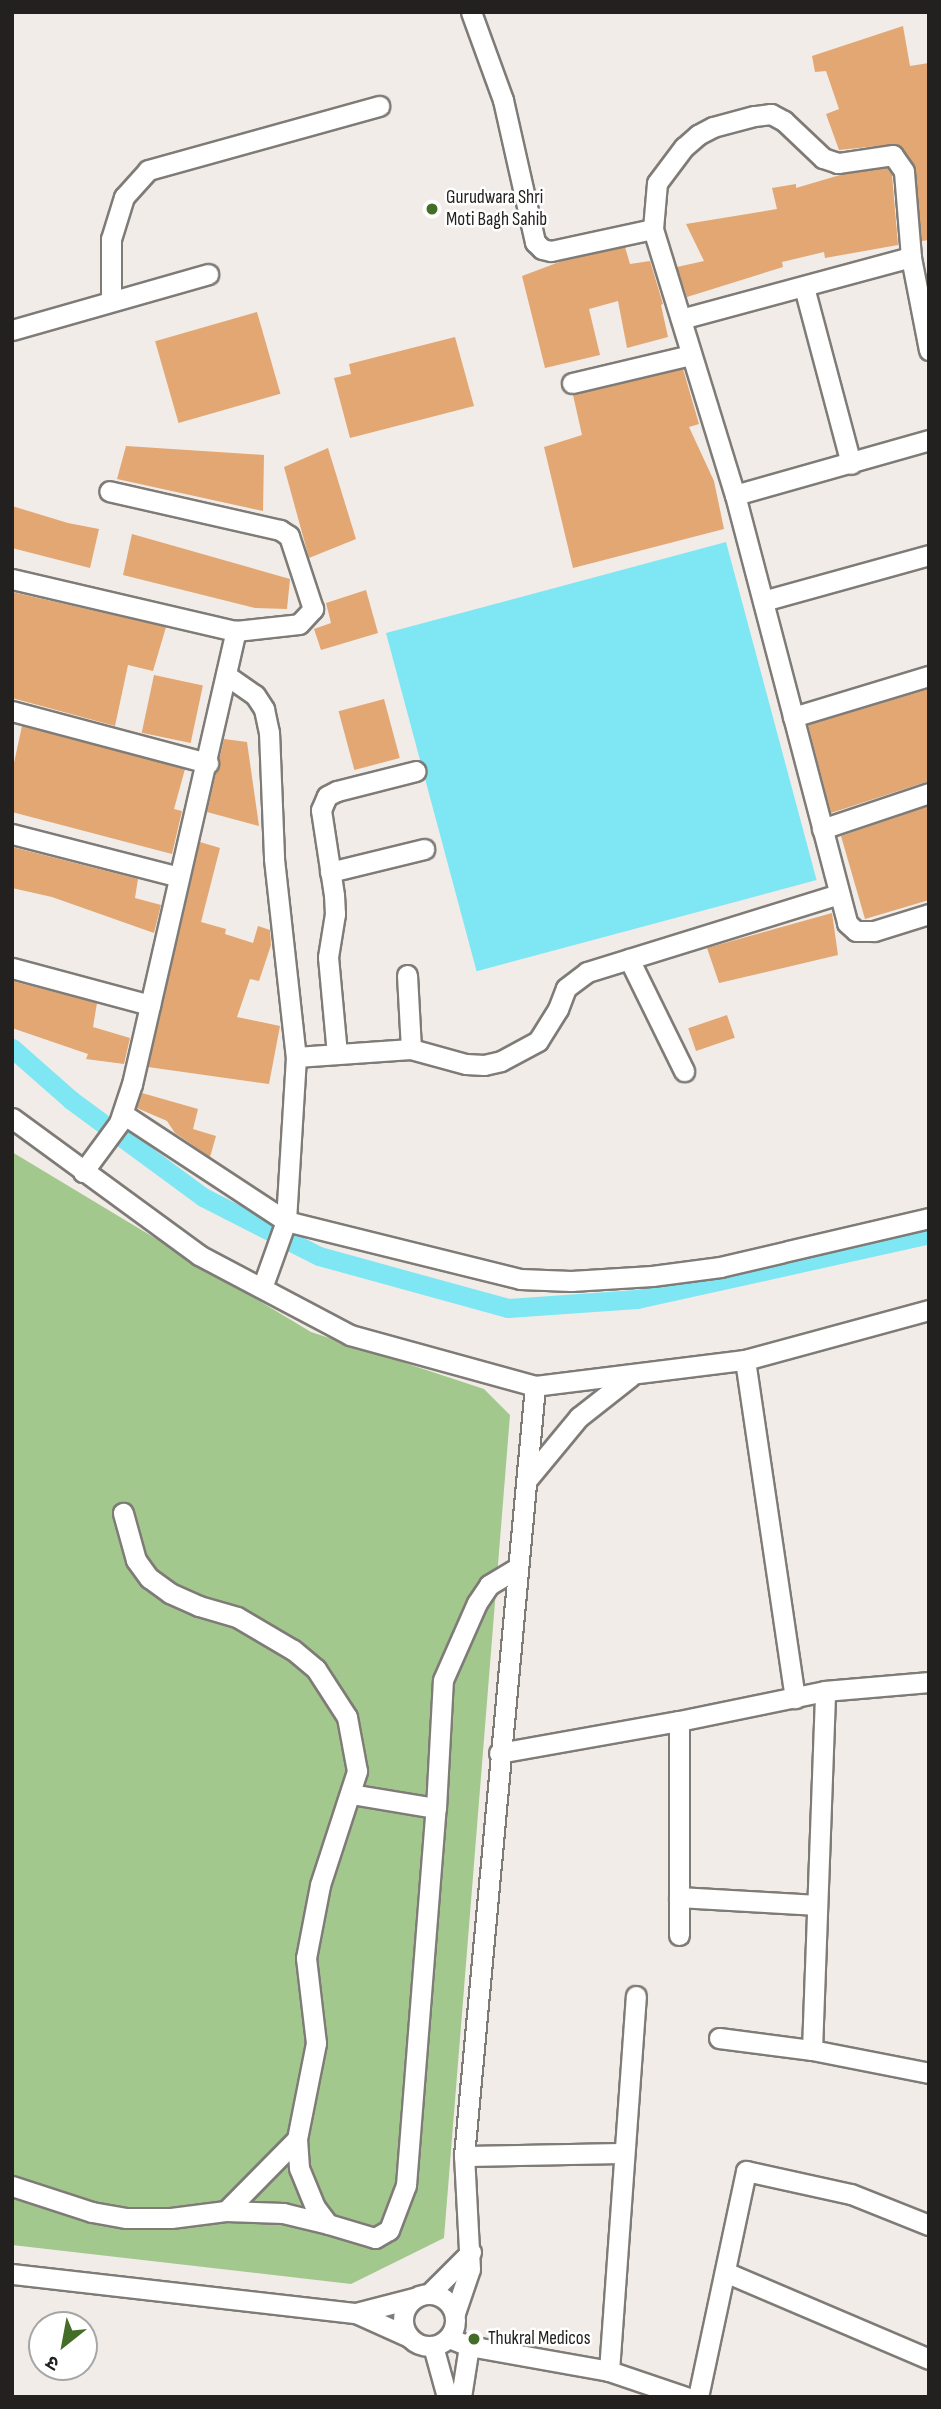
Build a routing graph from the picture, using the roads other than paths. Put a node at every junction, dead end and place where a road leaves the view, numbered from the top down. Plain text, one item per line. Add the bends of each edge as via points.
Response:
1 (471, 12) edge
2 (379, 106) dead end
3 (653, 229) junction
4 (911, 257) junction
5 (208, 274) dead end
6 (804, 287) junction
7 (111, 299) junction
8 (681, 319) junction
9 (12, 330) edge
10 (929, 351) edge
11 (690, 355) junction
12 (572, 383) dead end
13 (929, 440) edge
14 (851, 464) junction
15 (109, 491) dead end
16 (735, 495) junction
17 (929, 555) edge
18 (12, 579) edge
19 (763, 601) junction
20 (236, 631) junction
21 (226, 676) junction
22 (929, 676) edge
23 (12, 711) edge
24 (793, 717) junction
25 (208, 763) junction
26 (416, 771) dead end
27 (929, 793) edge
28 (822, 829) junction
29 (12, 834) edge
30 (424, 849) dead end
31 (330, 872) junction
32 (179, 877) junction
33 (839, 894) junction
34 (929, 914) edge
35 (629, 959) junction
36 (12, 968) edge
37 (407, 975) dead end
38 (150, 1005) junction
39 (411, 1049) junction
40 (337, 1054) junction
41 (296, 1057) junction
42 (684, 1071) dead end
43 (13, 1117) edge
44 (121, 1119) junction
45 (83, 1172) junction
46 (929, 1218) edge
47 (284, 1227) junction
48 (262, 1289) junction
49 (929, 1310) edge
50 (745, 1360) junction
51 (634, 1374) junction
52 (535, 1386) junction
53 (526, 1482) junction
54 (122, 1513) dead end
55 (517, 1568) junction
56 (929, 1682) edge
57 (825, 1691) junction
58 (794, 1698) junction
59 (679, 1721) junction
60 (499, 1753) junction
61 (351, 1794) junction
62 (436, 1808) junction
63 (679, 1898) junction
64 (817, 1905) junction
65 (679, 1935) dead end
66 (636, 1996) dead end
67 (719, 2038) dead end
68 (812, 2049) junction
69 (929, 2073) edge
70 (297, 2139) junction
71 (624, 2153) junction
72 (464, 2156) junction
73 (12, 2186) edge
74 (226, 2211) junction
75 (328, 2224) junction
76 (929, 2225) edge
77 (471, 2252) junction
78 (725, 2272) junction
79 (12, 2274) edge
80 (422, 2296) junction
81 (356, 2313) junction
82 (455, 2313) junction
83 (409, 2337) junction
84 (441, 2342) junction
85 (469, 2346) junction
86 (929, 2359) edge
87 (609, 2371) junction
88 (447, 2397) edge
89 (461, 2397) edge
90 (686, 2397) edge
91 (698, 2397) edge

1 - 3 street via 503,100 535,242 551,251
2 - 7 street via 148,170 124,197 111,239
3 - 4 street via 657,183 684,147 713,127 771,114 823,158 838,163 892,155 900,161
3 - 8 street
4 - 6 street
4 - 10 street
5 - 7 street
6 - 8 street
6 - 14 street
7 - 9 street
8 - 11 street
11 - 12 street
11 - 16 street
13 - 14 street
14 - 16 street
15 - 20 street via 280,530 289,536 313,609 299,624
16 - 19 street
17 - 19 street
18 - 20 street
19 - 24 street
20 - 21 street
21 - 25 street
21 - 41 street via 255,695 269,732 274,859
22 - 24 street
23 - 25 street
24 - 28 street
25 - 32 street
26 - 31 street via 327,796 321,810
27 - 28 street
28 - 33 street
29 - 32 street
30 - 31 street
31 - 40 street via 335,914 328,957
32 - 38 street
33 - 34 street via 847,922 856,932
33 - 35 street
35 - 39 street via 574,979 538,1041 518,1055 484,1065
35 - 42 street
36 - 38 street
37 - 39 street
38 - 44 street
39 - 40 street
40 - 41 street
41 - 47 street
43 - 45 street
44 - 45 street
44 - 47 street
45 - 48 street via 199,1255
46 - 47 street via 720,1267 570,1281 520,1279
47 - 48 street
48 - 52 street via 350,1335
49 - 50 street
50 - 51 street
50 - 58 street
51 - 52 street
51 - 53 street via 579,1417
52 - 53 street
53 - 55 street
54 - 61 street via 136,1560 149,1578 199,1606 237,1617 316,1669 347,1717 357,1771
55 - 60 street
55 - 62 street via 489,1585 454,1649 443,1680
56 - 57 street
57 - 58 street
57 - 64 street
58 - 59 street
59 - 60 street
59 - 63 street
60 - 72 street
61 - 62 street
61 - 70 street via 309,1933 306,1958 316,2043
62 - 75 street via 406,2185 390,2230 375,2238
63 - 64 street
63 - 65 street
64 - 68 street
66 - 71 street
67 - 68 street
68 - 69 street
70 - 74 street
70 - 75 street via 299,2168 315,2207
71 - 72 street
71 - 87 street
72 - 77 street
73 - 74 street via 125,2218
74 - 75 street via 284,2213
76 - 78 street via 851,2194 746,2171
77 - 80 street
77 - 82 street
78 - 86 street
78 - 91 street
79 - 81 street
80 - 81 street
80 - 82 street via 446,2299
80 - 83 street via 408,2304 403,2320
81 - 83 street
82 - 84 street via 456,2322
83 - 84 street via 416,2343
84 - 85 street
84 - 88 street
85 - 87 street
85 - 89 street
87 - 90 street

